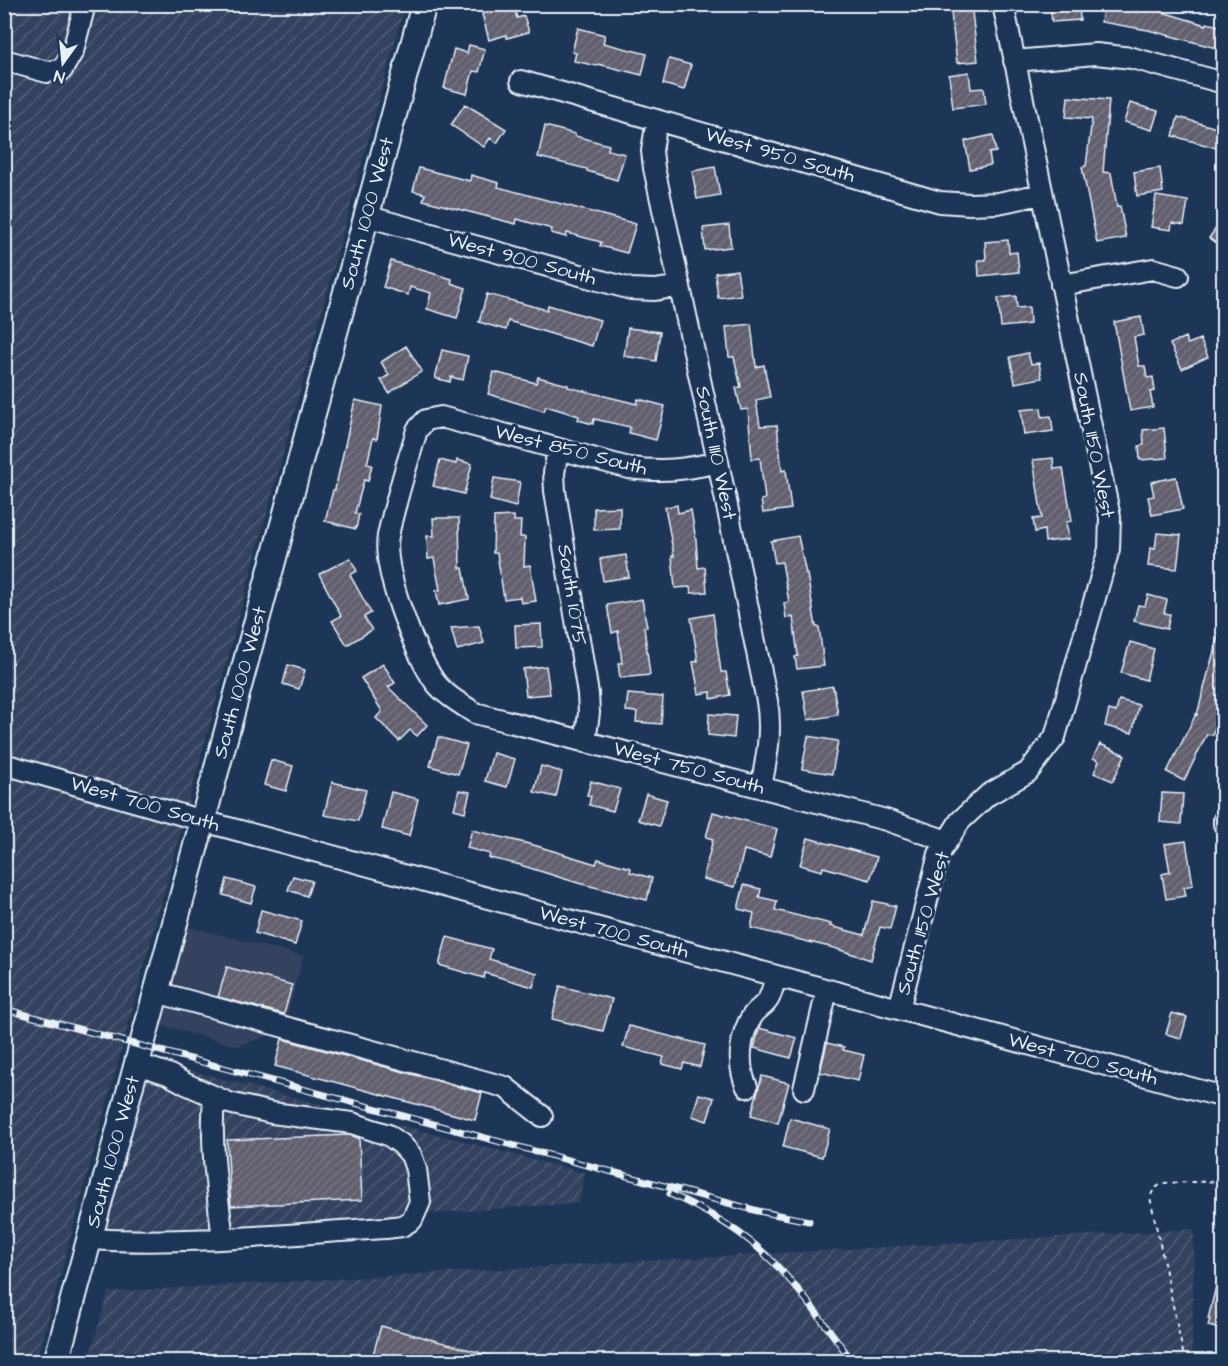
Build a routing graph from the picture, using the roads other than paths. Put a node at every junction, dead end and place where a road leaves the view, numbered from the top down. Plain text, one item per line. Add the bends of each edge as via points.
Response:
1 (85, 4) edge
2 (424, 4) edge
3 (1003, 4) edge
4 (4, 60) edge
5 (1014, 61) junction
6 (521, 81) dead end
7 (1224, 83) edge
8 (657, 120) junction
9 (1042, 194) junction
10 (366, 216) junction
11 (1178, 276) dead end
12 (1061, 285) junction
13 (680, 286) junction
14 (426, 420) joint
15 (558, 449) junction
16 (718, 462) junction
17 (585, 741) junction
18 (4, 764) edge
19 (761, 788) junction
20 (202, 821) junction
21 (947, 841) junction
22 (776, 976) junction
23 (827, 990) junction
24 (156, 992) junction
25 (898, 1009) junction
26 (137, 1064) junction
27 (747, 1087) dead end
28 (804, 1089) dead end
29 (214, 1097) junction
30 (1224, 1097) edge
31 (542, 1116) dead end
32 (89, 1239) junction
33 (223, 1239) junction
34 (56, 1362) edge

1 - 4 street via 73,51 62,70 47,72
2 - 10 main road, South 1000 West
3 - 5 street, South 1150 West
5 - 7 street via 1096,54 1132,58
5 - 9 street, South 1150 West
6 - 8 street, West 950 South
8 - 9 street, West 950 South via 940,202 998,203
8 - 13 street, South 1110 West via 652,151 654,168
9 - 12 street, South 1150 West
10 - 13 street, West 900 South via 631,289
10 - 20 main road, South 1000 West
11 - 12 street via 1153,269
12 - 21 street, South 1150 West via 1110,516 1109,549 1055,738 1028,772 988,795 960,821
13 - 16 street, South 1110 West
14 - 15 street, West 850 South via 441,417
14 - 17 street, West 750 South via 417,430 388,537 387,559 420,657 436,684 475,713
15 - 16 street, West 850 South via 660,472
15 - 17 street, South 1075 via 555,491 588,694
16 - 19 street, South 1110 West via 771,723
17 - 19 street, West 750 South
18 - 20 street, West 700 South
19 - 21 street, West 750 South via 886,820
20 - 22 street, West 700 South
20 - 24 main road, South 1000 West
21 - 25 street, South 1150 West via 939,854
22 - 23 street, West 700 South
22 - 27 street via 769,999 753,1015 746,1030 741,1075
23 - 25 street, West 700 South
23 - 28 street
24 - 26 main road, South 1000 West
24 - 31 street via 505,1087
25 - 30 street, West 700 South
26 - 29 street via 168,1074
26 - 32 main road, South 1000 West
29 - 33 street via 213,1162
29 - 33 street via 272,1113 352,1123 388,1135 411,1155 419,1185 418,1210 402,1226
32 - 33 street
32 - 34 main road, South 1000 West

